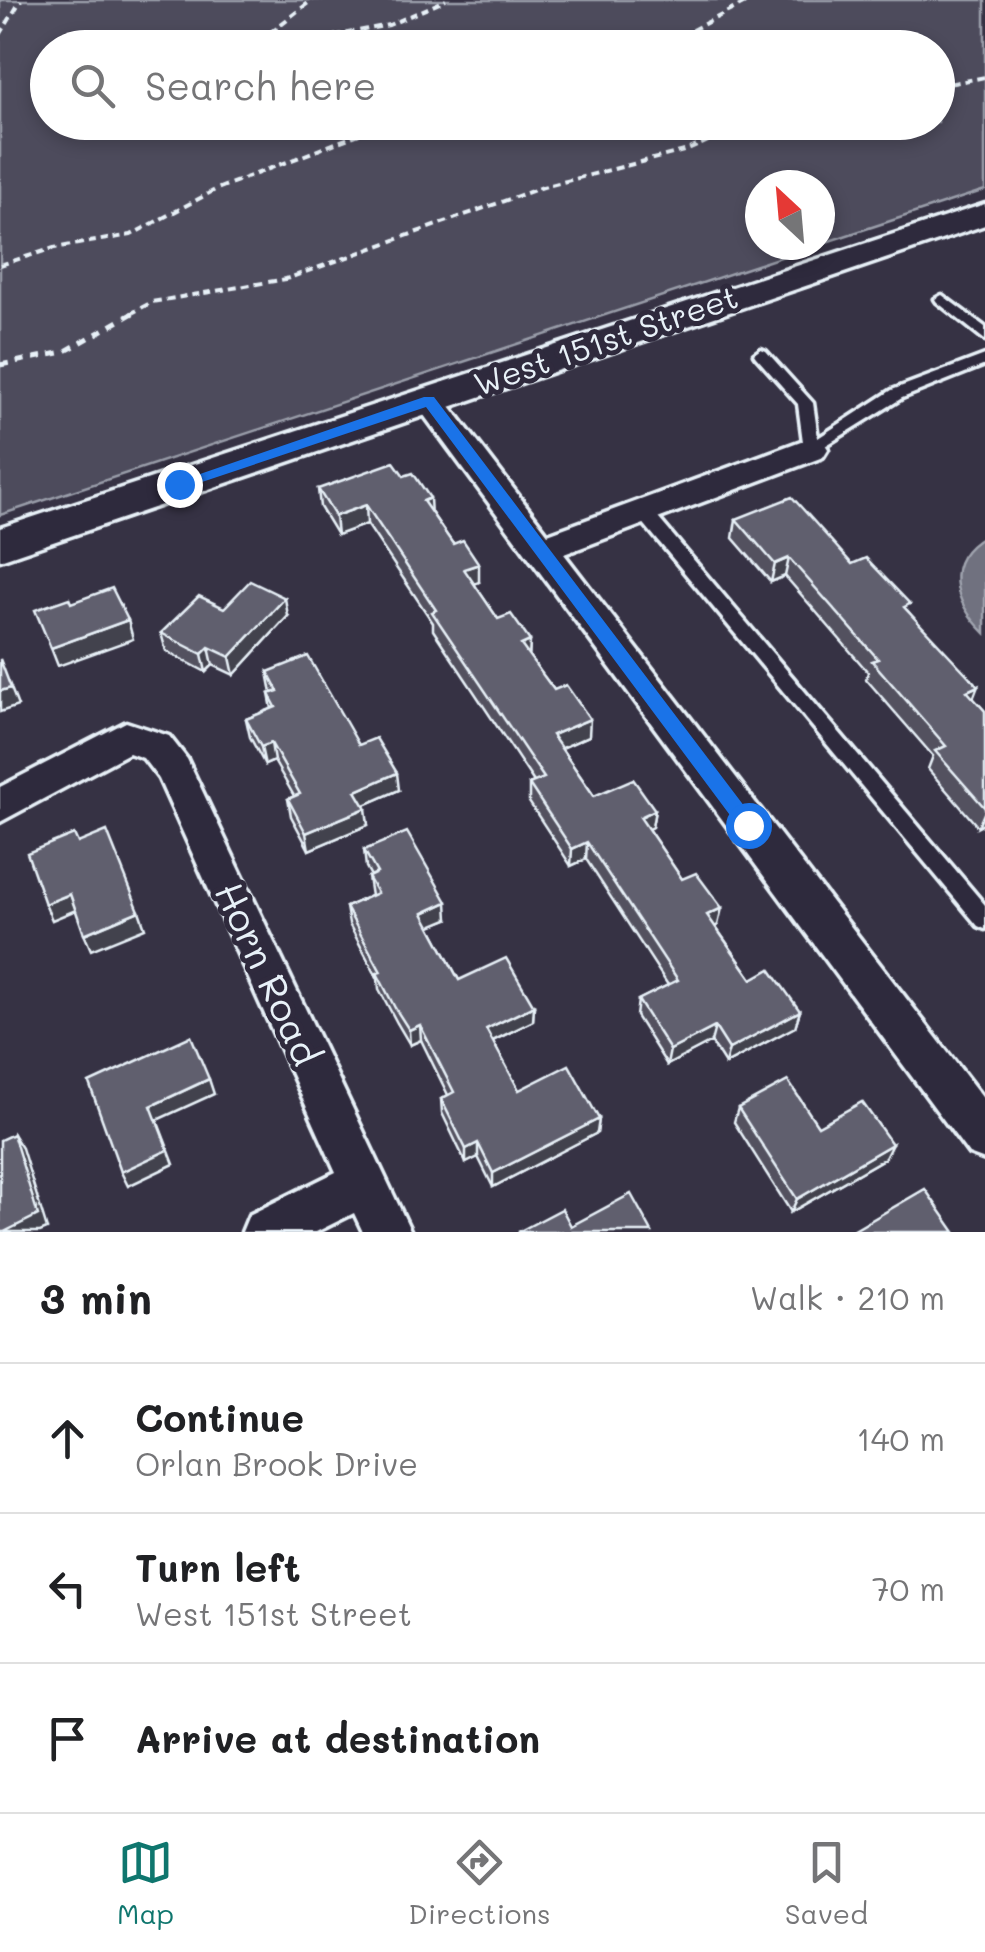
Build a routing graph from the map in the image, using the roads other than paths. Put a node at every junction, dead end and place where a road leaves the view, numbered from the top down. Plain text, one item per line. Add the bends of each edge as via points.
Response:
1 (985, 214) edge
2 (942, 299) dead end
3 (985, 335) edge
4 (761, 354) dead end
5 (985, 360) edge
6 (429, 400) junction
7 (812, 449) junction
8 (642, 510) junction
9 (0, 544) edge
10 (540, 550) junction
11 (0, 806) edge
12 (985, 920) edge
13 (983, 1131) edge
14 (364, 1182) junction
15 (266, 1232) edge
16 (386, 1232) edge

1 - 6 street, West 151st Street
2 - 3 lane
4 - 7 lane via 804,403
5 - 7 lane via 897,394
6 - 9 street, West 151st Street
6 - 10 street
7 - 8 street
8 - 10 street
8 - 12 lane
10 - 13 street
11 - 14 street, Horn Road via 126,738 156,746 174,770
14 - 15 street
14 - 16 street, Horn Road

